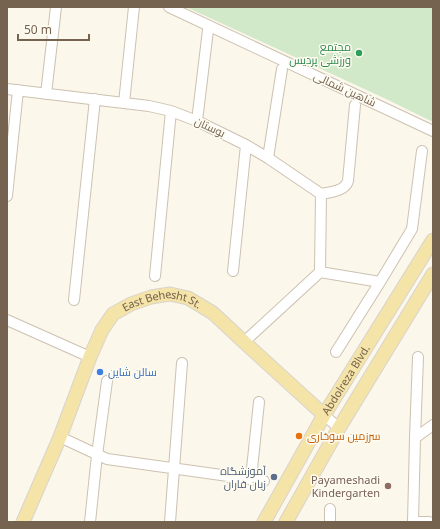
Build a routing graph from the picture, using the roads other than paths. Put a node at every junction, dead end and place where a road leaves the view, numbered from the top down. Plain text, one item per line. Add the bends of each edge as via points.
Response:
1 (56, 7) edge
2 (134, 7) edge
3 (169, 7) edge
4 (208, 30) dead end
5 (282, 69) dead end
6 (7, 89) edge
7 (18, 90) junction
8 (46, 94) junction
9 (95, 99) junction
10 (124, 103) junction
11 (355, 105) dead end
12 (172, 110) junction
13 (197, 121) junction
14 (433, 131) edge
15 (246, 145) junction
16 (422, 151) dead end
17 (268, 158) junction
18 (322, 194) junction
19 (7, 196) edge
20 (433, 240) edge
21 (234, 271) dead end
22 (320, 272) junction
23 (433, 274) edge
24 (155, 276) dead end
25 (380, 282) junction
26 (74, 300) dead end
27 (7, 320) edge
28 (244, 342) junction
29 (336, 352) dead end
30 (90, 357) junction
31 (418, 357) dead end
32 (182, 363) dead end
33 (108, 381) dead end
34 (260, 402) dead end
35 (324, 415) junction
36 (433, 425) edge
37 (339, 428) junction
38 (60, 437) junction
39 (415, 438) junction
40 (97, 455) junction
41 (174, 468) junction
42 (251, 478) junction
43 (264, 480) dead end
44 (330, 510) dead end
45 (23, 522) edge
46 (90, 522) edge
47 (170, 522) edge
48 (264, 522) edge
49 (286, 522) edge
50 (330, 522) edge
51 (414, 522) edge
52 (429, 522) edge

1 - 8 street
2 - 10 street
3 - 14 street, شاهین شمالی
4 - 13 street
5 - 17 street
6 - 7 street, بوستان
7 - 8 street, بوستان
7 - 19 street
8 - 9 street, بوستان
9 - 10 street, بوستان
9 - 26 street
10 - 12 street, بوستان
11 - 18 street via 348,181 343,188
12 - 13 street, بوستان
12 - 24 street
13 - 15 street, بوستان
15 - 17 street, بوستان
15 - 21 street
16 - 25 street via 412,229
17 - 18 street, بوستان
18 - 22 street
20 - 35 main road, Abdolreza Blvd.
22 - 25 street
22 - 28 street
23 - 37 main road, Abdolreza Blvd.
25 - 29 street
27 - 30 street
28 - 30 main road, East Behesht St. via 213,313 188,298 170,294 131,304 113,314 102,330
28 - 35 main road, East Behesht St.
30 - 38 main road, East Behesht St.
31 - 39 street
32 - 41 street
33 - 40 street
34 - 42 street
35 - 37 street
35 - 48 main road, Abdolreza Blvd.
36 - 39 street
37 - 49 main road, Abdolreza Blvd.
38 - 40 street
38 - 45 main road, East Behesht St.
39 - 51 street
40 - 41 street via 107,459
40 - 46 street
41 - 42 street
41 - 47 street
42 - 43 street
44 - 50 street
51 - 52 street

